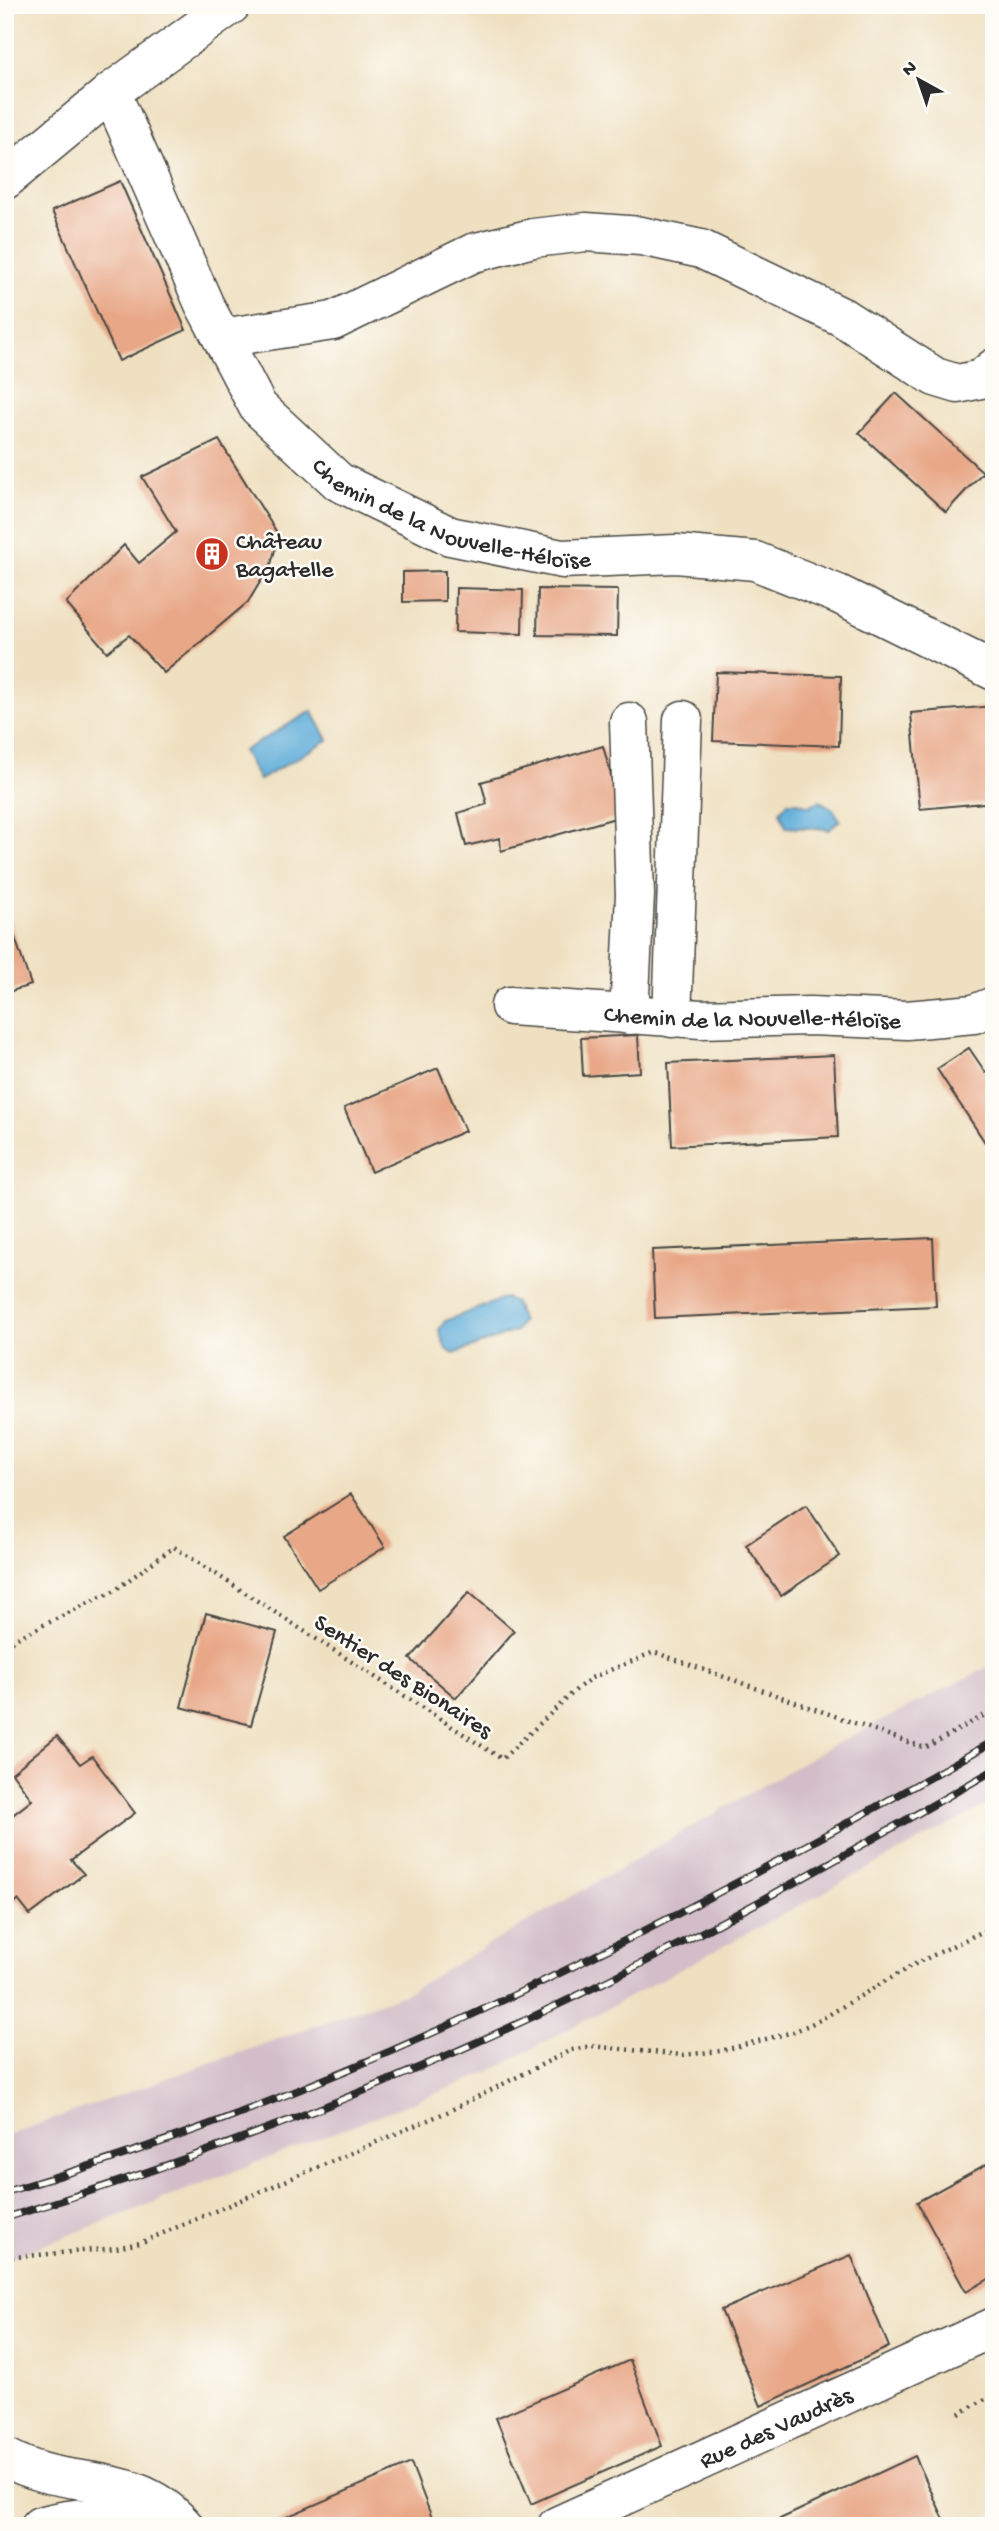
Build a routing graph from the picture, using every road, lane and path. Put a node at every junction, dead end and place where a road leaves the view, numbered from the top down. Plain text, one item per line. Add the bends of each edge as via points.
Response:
1 (231, 5) edge
2 (111, 92) junction
3 (5, 180) edge
4 (222, 338) junction
5 (994, 368) edge
6 (994, 671) edge
7 (683, 720) dead end
8 (629, 722) dead end
9 (510, 1006) dead end
10 (994, 1006) edge
11 (629, 1015) junction
12 (673, 1017) junction
13 (5, 1644) edge
14 (994, 1710) edge
15 (994, 1926) edge
16 (5, 2258) edge
17 (994, 2327) edge
18 (994, 2394) edge
19 (959, 2414) dead end
20 (5, 2457) edge
21 (40, 2526) edge
22 (132, 2526) edge
23 (184, 2526) edge
24 (557, 2526) edge

1 - 2 street
2 - 3 street
2 - 4 street, Chemin de la Nouvelle-Héloïse
4 - 5 street via 333,321 472,253 533,238 586,232 641,236 701,249 842,317 935,377 958,384 981,379
4 - 6 street, Chemin de la Nouvelle-Héloïse via 258,407 339,482 450,536 562,559 676,554 755,561 838,594
7 - 12 street
8 - 11 street via 635,895
9 - 11 street, Chemin de la Nouvelle-Héloïse
10 - 12 street, Chemin de la Nouvelle-Héloïse via 975,1014 907,1020
11 - 12 street, Chemin de la Nouvelle-Héloïse
13 - 14 path, Sentier des Bionaires via 116,1590 174,1548 502,1759 585,1683 654,1652 925,1748
15 - 16 path via 793,2032 720,2051 682,2055 601,2047 571,2050 415,2126 140,2243
17 - 24 street, Rue des Vaudrès
18 - 19 path
20 - 23 street via 28,2470 150,2495
21 - 22 street via 95,2517

